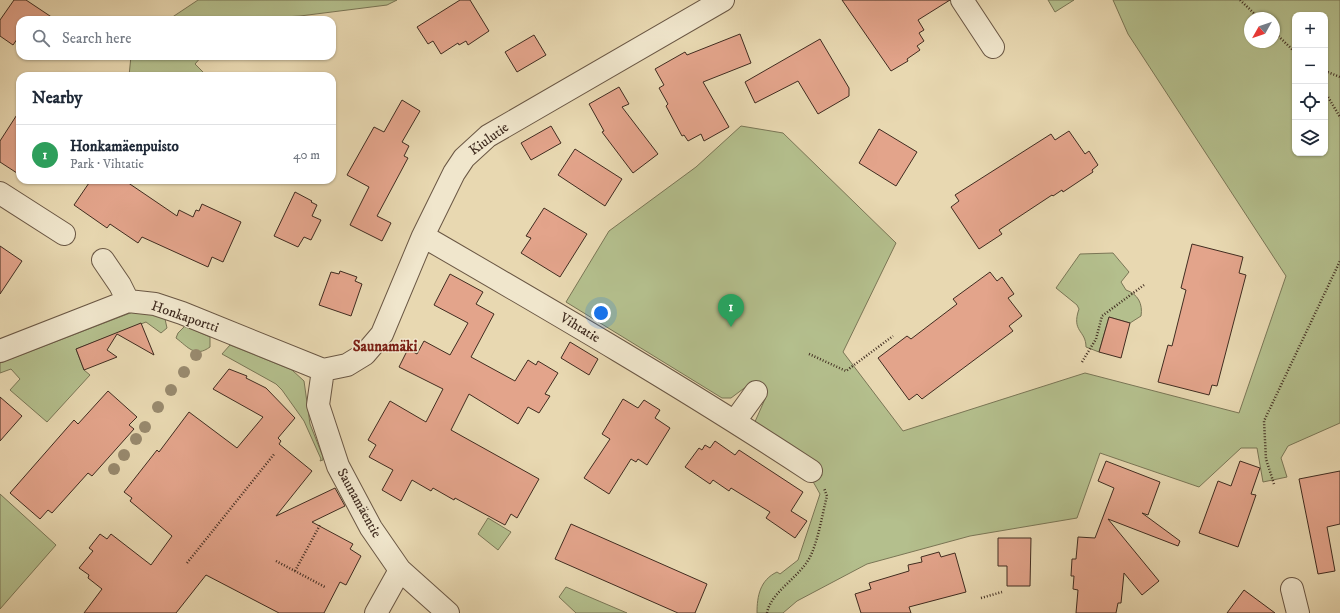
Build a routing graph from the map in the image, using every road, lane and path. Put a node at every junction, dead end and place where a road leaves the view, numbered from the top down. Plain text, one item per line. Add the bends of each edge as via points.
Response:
1 (723, 0) edge
2 (962, 0) edge
3 (1240, 0) edge
4 (1253, 12) edge
5 (1280, 38) edge
6 (993, 46) dead end
7 (1292, 49) edge
8 (1328, 72) edge
9 (1340, 77) edge
10 (1328, 97) edge
11 (1340, 117) edge
12 (0, 193) edge
13 (64, 234) dead end
14 (423, 236) junction
15 (103, 260) dead end
16 (1340, 261) edge
17 (1144, 285) dead end
18 (128, 301) junction
19 (893, 336) dead end
20 (0, 351) edge
21 (809, 354) dead end
22 (1082, 362) dead end
23 (323, 370) junction
24 (756, 392) dead end
25 (735, 421) junction
26 (275, 453) dead end
27 (811, 471) joint
28 (1274, 484) dead end
29 (320, 524) dead end
30 (276, 561) dead end
31 (187, 563) dead end
32 (400, 570) junction
33 (295, 571) junction
34 (325, 587) dead end
35 (1292, 590) dead end
36 (1002, 592) dead end
37 (981, 598) dead end
38 (376, 613) edge
39 (448, 613) edge
40 (767, 613) edge
41 (1298, 613) edge

1 - 14 street, Kiulutie via 488,136 464,158 454,173
2 - 6 street
3 - 4 path
5 - 7 path
8 - 9 path
10 - 11 path
12 - 13 street
14 - 23 street, Kiulutie via 382,334 365,354 347,365
14 - 25 street, Vihtatie
15 - 18 street
16 - 28 path via 1264,421 1266,459
17 - 22 path via 1102,316 1096,339
18 - 20 street, Honkaportti
18 - 23 street, Honkaportti via 155,304 182,313
19 - 21 path via 846,371
23 - 32 street, Saunamäentie via 318,405 338,466 371,528
24 - 25 street
25 - 27 street, Vihtatie
26 - 31 path
27 - 40 path via 822,482 828,496 811,555 802,570 772,599
29 - 33 path
30 - 33 path
32 - 38 street
32 - 39 street, Saunamäentie
33 - 34 path
35 - 41 street
36 - 37 path

